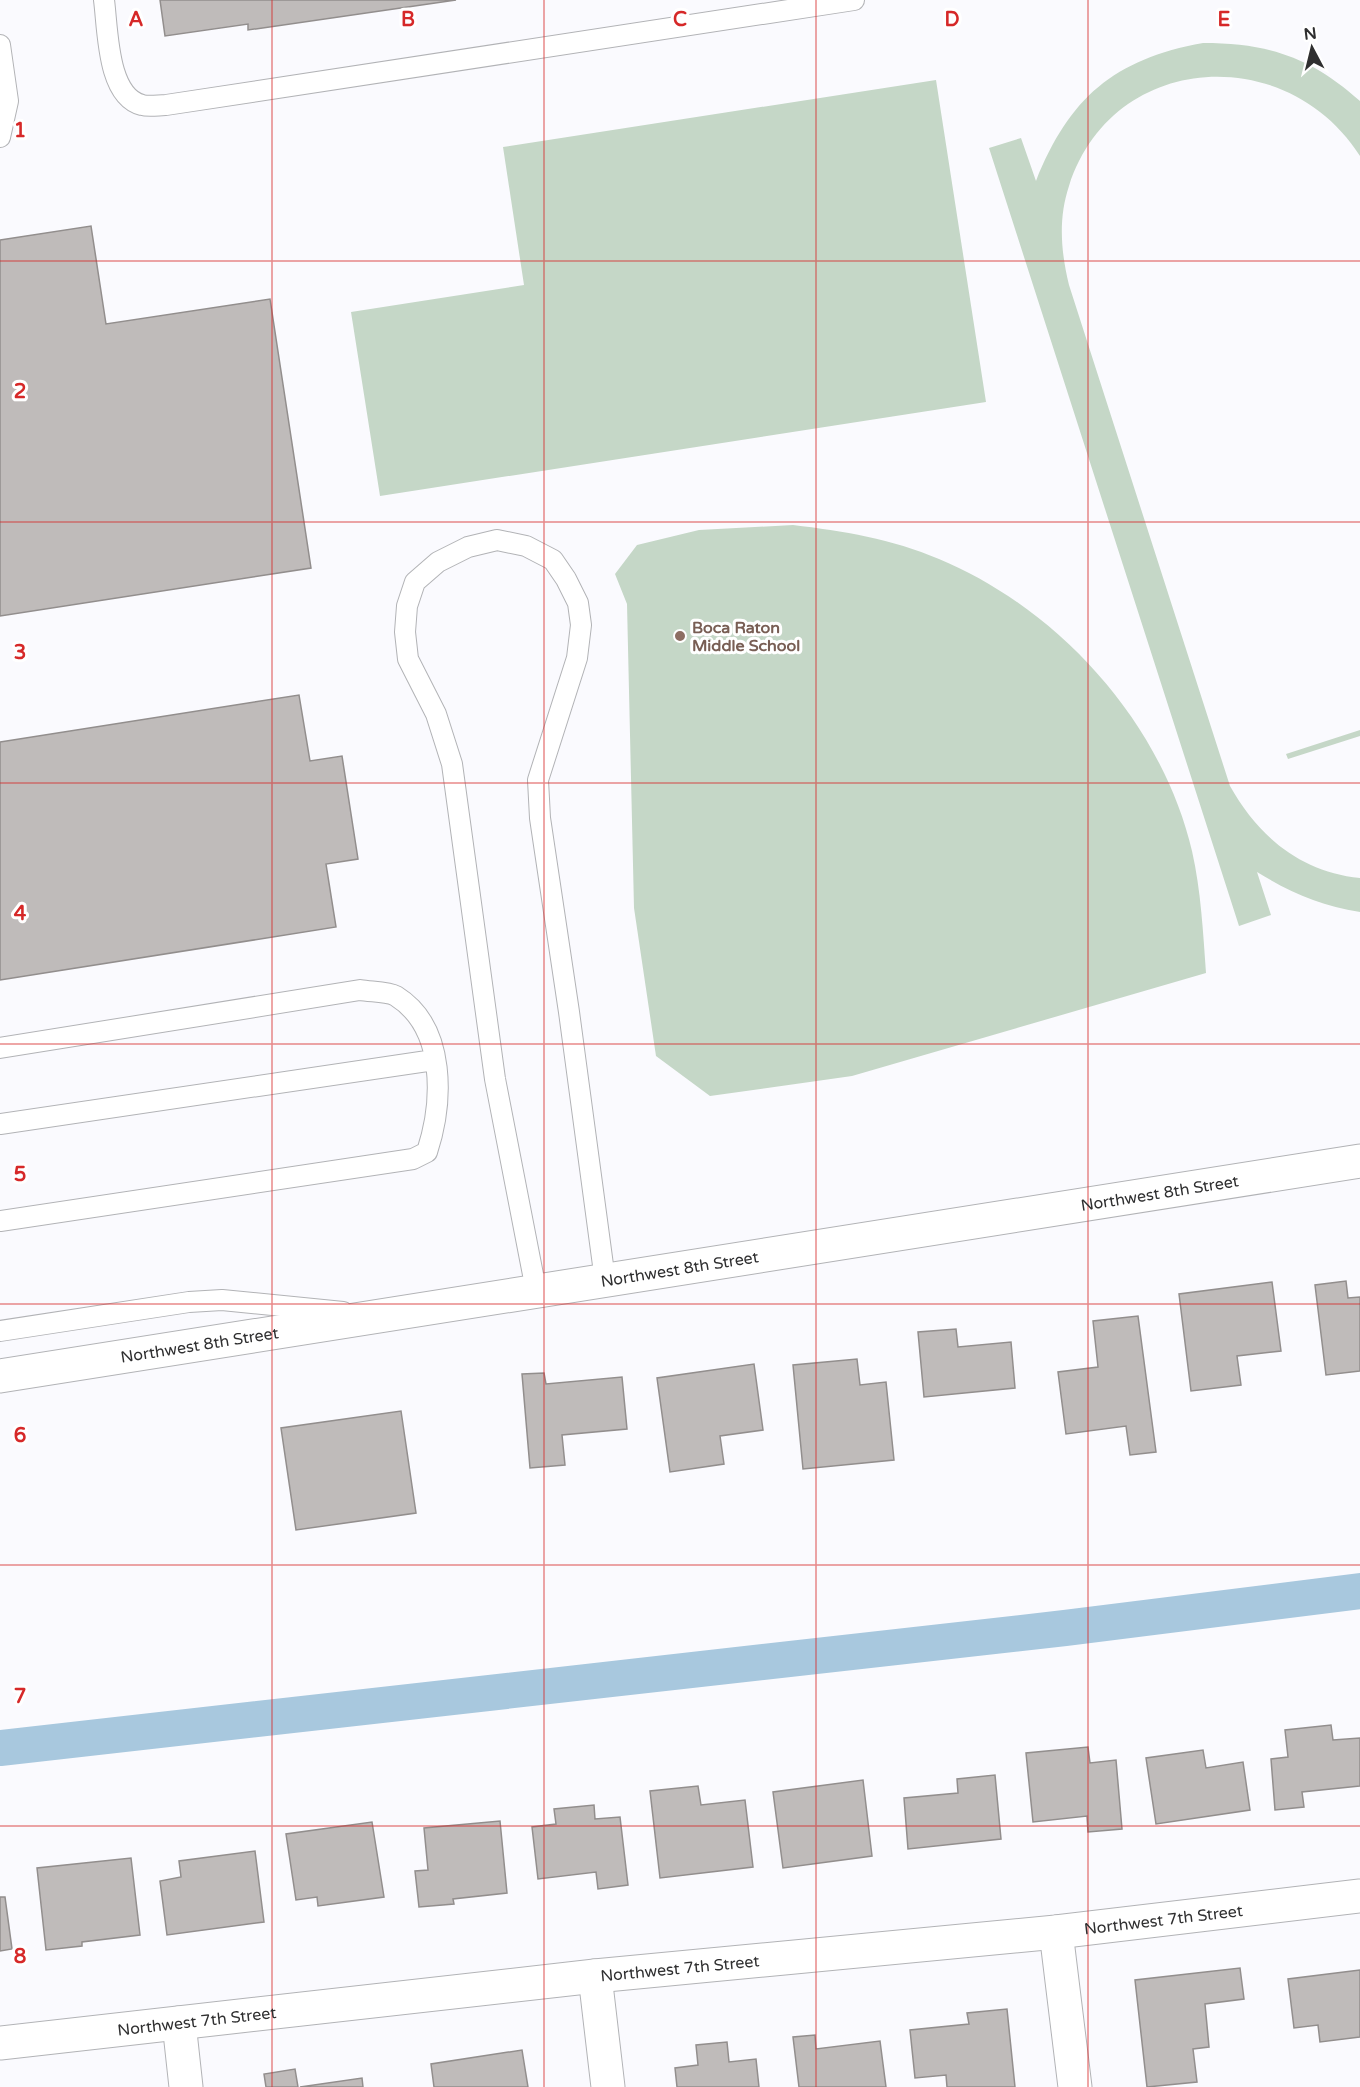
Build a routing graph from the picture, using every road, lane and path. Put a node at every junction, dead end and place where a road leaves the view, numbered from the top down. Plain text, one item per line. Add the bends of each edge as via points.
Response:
1 (104, 0) edge
2 (854, 0) edge
3 (0, 45) edge
4 (0, 137) edge
5 (0, 1048) edge
6 (434, 1060) junction
7 (0, 1124) edge
8 (1360, 1161) edge
9 (0, 1221) edge
10 (605, 1280) junction
11 (536, 1290) junction
12 (375, 1316) junction
13 (0, 1331) edge
14 (0, 1376) edge
15 (1360, 1896) edge
16 (1056, 1932) junction
17 (595, 1976) junction
18 (179, 2023) junction
19 (0, 2043) edge
20 (186, 2087) edge
21 (608, 2087) edge
22 (1075, 2087) edge

1 - 2 lane via 114,75 124,94 142,105 178,104
3 - 4 lane via 8,101
5 - 6 lane via 360,990 394,995 418,1015 430,1037
6 - 7 lane
6 - 9 lane via 437,1095 433,1131 427,1152 413,1160
8 - 10 street, Northwest 8th Street
10 - 11 street, Northwest 8th Street
10 - 11 lane via 538,780 577,658 581,625 578,603 553,560 526,546 497,540 468,547 438,562 416,582 407,606 405,632 408,659 436,714 452,764 495,1079
11 - 12 street, Northwest 8th Street
12 - 13 lane via 222,1300
12 - 14 street, Northwest 8th Street
15 - 16 street, Northwest 7th Street
16 - 17 street, Northwest 7th Street
16 - 22 street
17 - 18 street, Northwest 7th Street
17 - 21 street
18 - 19 street, Northwest 7th Street
18 - 20 street

